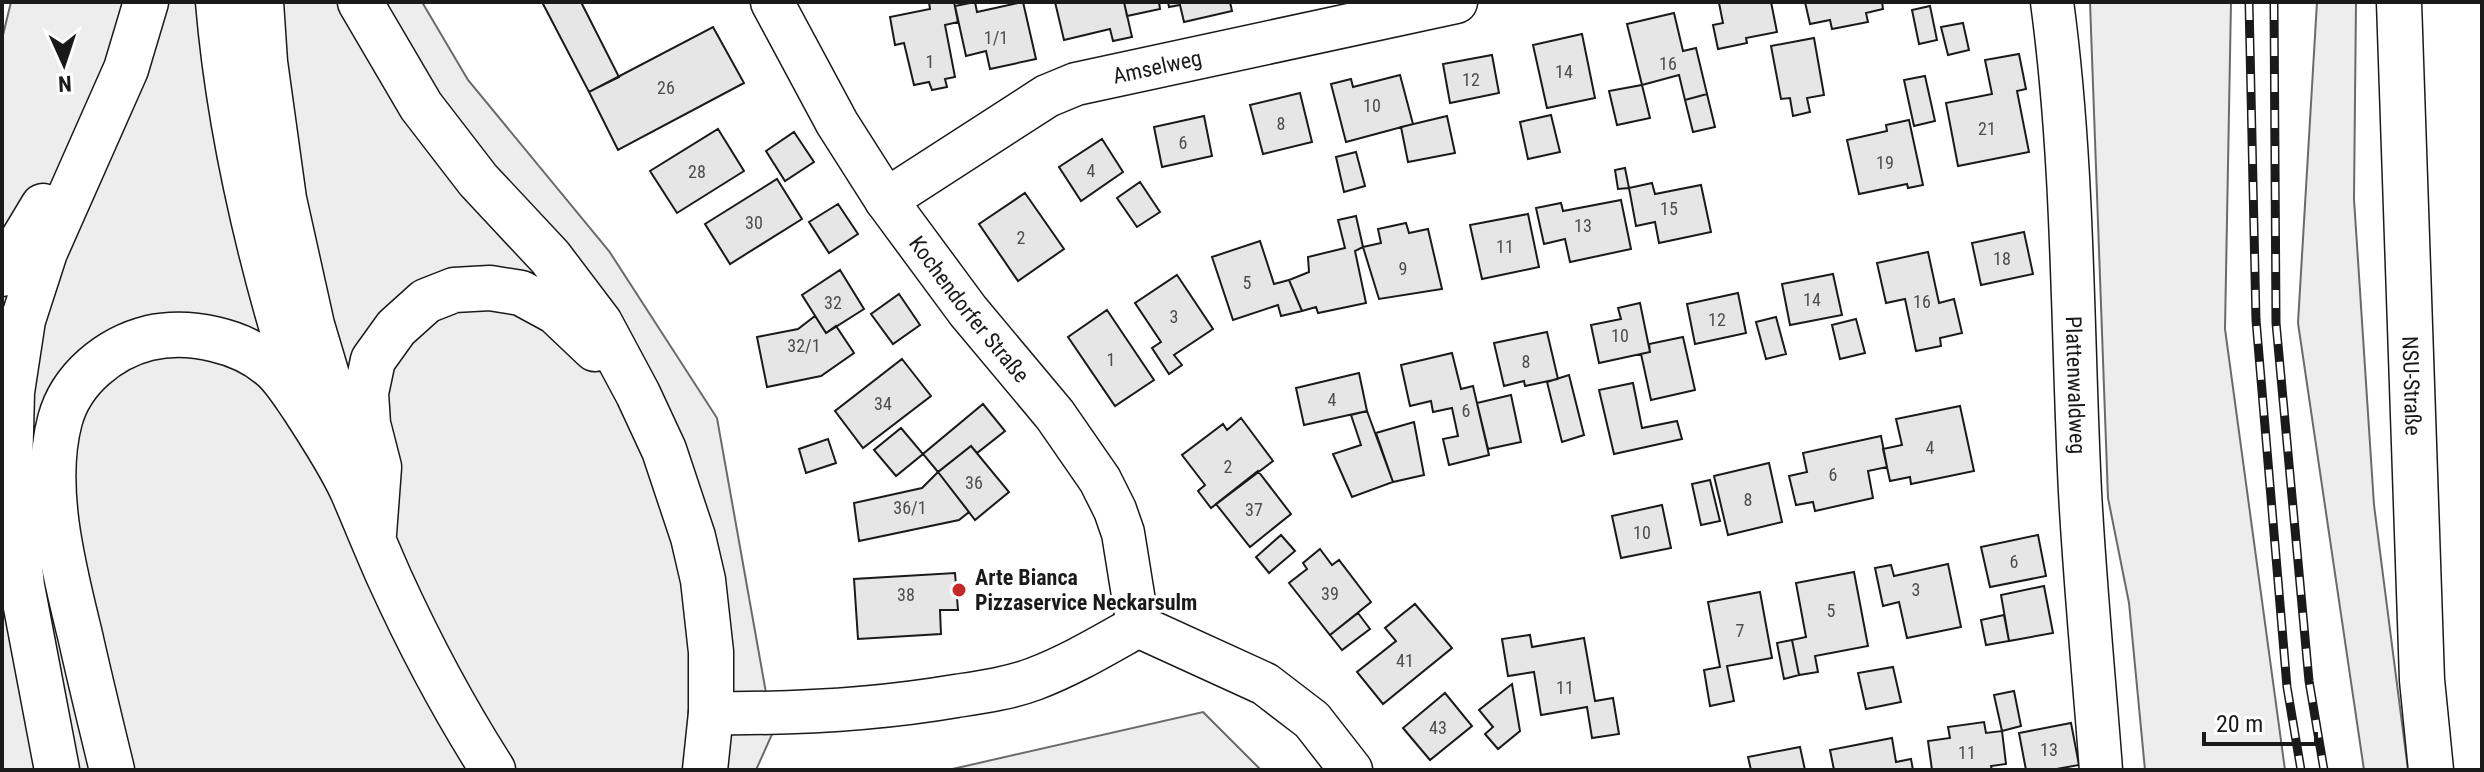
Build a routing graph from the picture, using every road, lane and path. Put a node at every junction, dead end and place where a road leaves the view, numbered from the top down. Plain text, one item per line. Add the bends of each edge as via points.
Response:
1 (146, 2) edge
2 (218, 2) edge
3 (261, 2) edge
4 (360, 2) edge
5 (772, 2) edge
6 (1456, 2) edge
7 (2052, 2) edge
8 (2399, 2) edge
9 (90, 148) junction
10 (886, 200) junction
11 (2, 274) edge
12 (309, 417) junction
13 (664, 450) junction
14 (6, 465) edge
15 (351, 488) junction
16 (374, 543) junction
17 (1138, 626) junction
18 (711, 713) junction
19 (2431, 769) edge
20 (57, 770) edge
21 (112, 770) edge
22 (493, 770) edge
23 (705, 770) edge
24 (1351, 770) edge
25 (2101, 770) edge

1 - 9 main road via 126,69
2 - 12 main road via 244,181 269,291
3 - 15 main road via 284,199 337,409
4 - 13 main road via 421,106 600,323
5 - 10 street, Kochendorfer Straße via 837,123
6 - 10 street, Amselweg via 1076,84 1047,96
7 - 25 street, Plattenwaldweg via 2069,188 2080,492
8 - 19 main road, NSU-Straße via 2422,680
9 - 11 main road via 34,217
9 - 14 main road via 45,252 23,320
10 - 17 street, Kochendorfer Straße via 1100,480 1123,533
12 - 15 main road
12 - 21 main road via 273,367 244,350 180,333 116,352 93,367 74,390 60,419 54,457 56,509 65,571
13 - 16 main road via 587,339 556,312 521,293 454,290 426,301 396,328 373,360 366,393 379,467
13 - 18 main road via 703,580
14 - 20 main road via 22,586
15 - 16 main road
16 - 22 main road via 459,717
17 - 18 street via 1066,666 984,692 861,709
17 - 24 street via 1265,684 1312,720
18 - 23 main road

